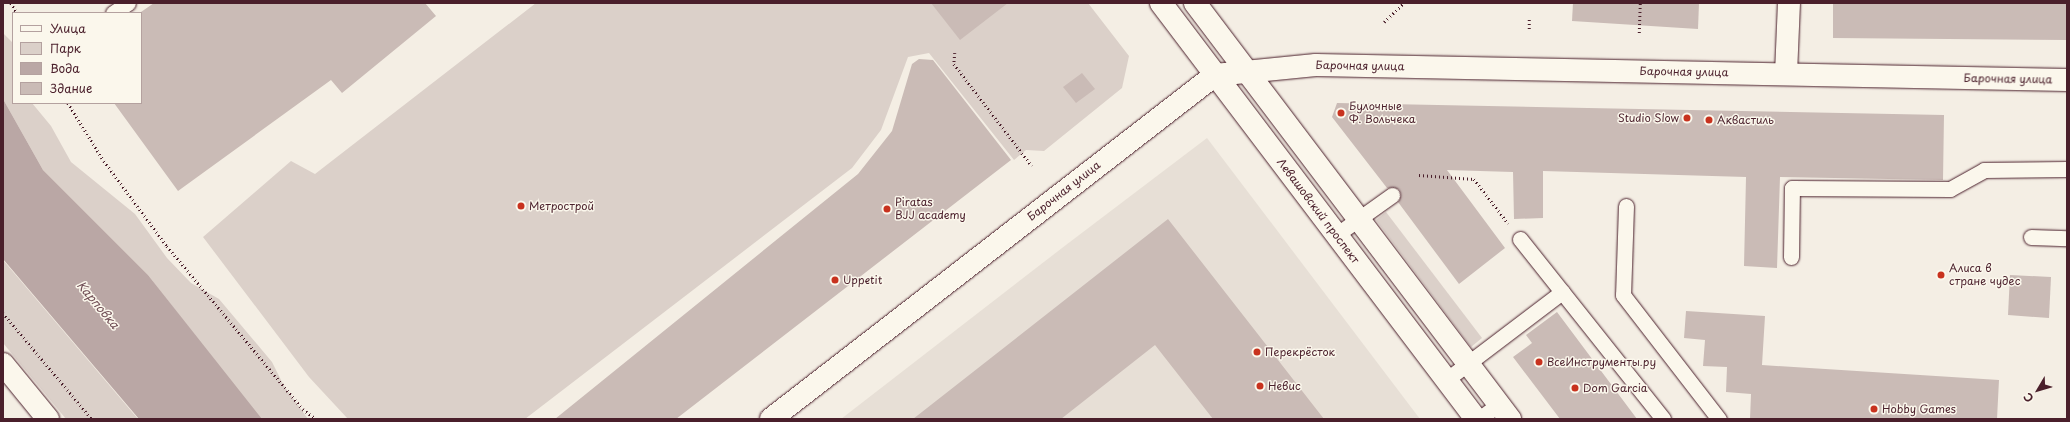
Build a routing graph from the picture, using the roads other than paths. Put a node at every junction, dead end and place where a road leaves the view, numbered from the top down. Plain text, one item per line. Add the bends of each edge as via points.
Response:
1 (128, 3) edge
2 (1161, 3) edge
3 (1195, 3) edge
4 (1788, 3) edge
5 (115, 12) edge
6 (1246, 70) junction
7 (1786, 74) junction
8 (1215, 75) junction
9 (2067, 80) edge
10 (2067, 169) edge
11 (1392, 195) dead end
12 (1626, 206) dead end
13 (1359, 219) junction
14 (1336, 235) junction
15 (2031, 237) dead end
16 (2067, 238) edge
17 (1520, 239) road end
18 (1791, 257) dead end
19 (1562, 292) junction
20 (1468, 363) junction
21 (3, 364) edge
22 (1446, 380) junction
23 (1504, 412) edge
24 (1662, 418) edge
25 (48, 419) edge
26 (771, 419) edge
27 (1476, 419) edge
28 (1479, 419) edge
29 (1719, 419) edge

1 - 5 lane
2 - 8 street, Левашовский проспект
3 - 6 street
4 - 7 street
6 - 7 street, Барочная улица via 1316,65
6 - 8 street, Барочная улица
6 - 13 street
7 - 9 street, Барочная улица
8 - 14 street, Левашовский проспект
8 - 26 street, Барочная улица
10 - 18 lane via 1984,170 1950,189 1792,188
11 - 13 lane
12 - 29 lane via 1623,295
13 - 14 lane
13 - 20 street
14 - 22 street, Левашовский проспект
15 - 16 lane
17 - 19 lane
19 - 20 lane
19 - 24 lane
20 - 22 lane
20 - 23 street
21 - 25 street
22 - 27 street, Левашовский проспект
23 - 28 lane

